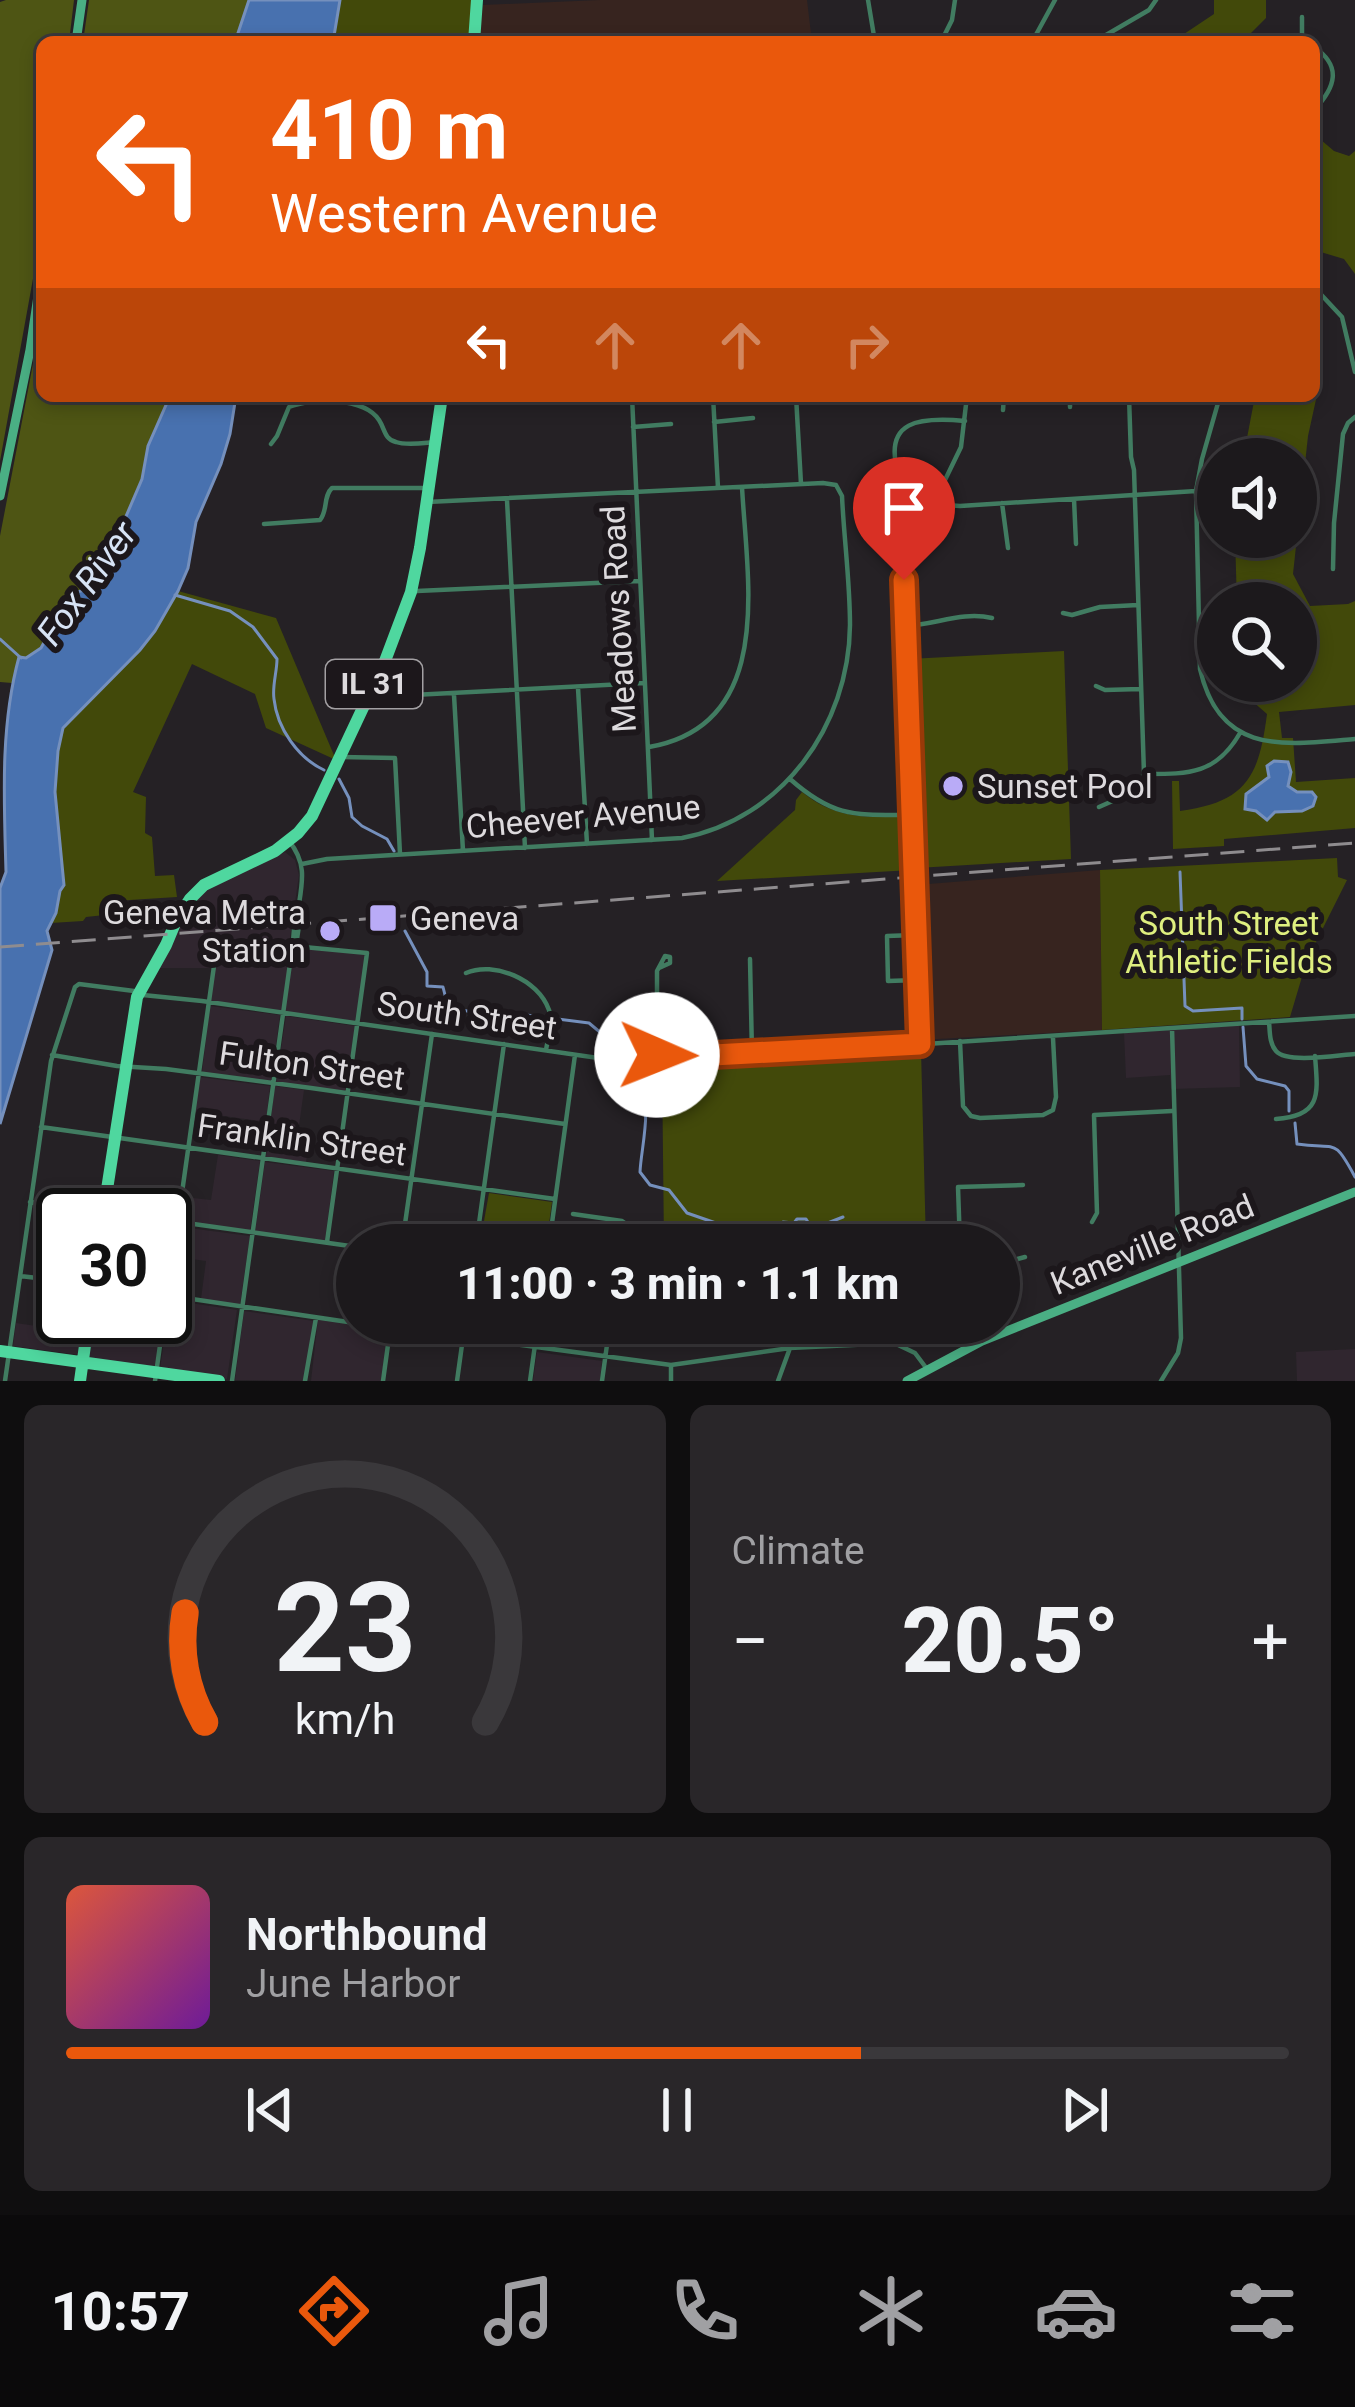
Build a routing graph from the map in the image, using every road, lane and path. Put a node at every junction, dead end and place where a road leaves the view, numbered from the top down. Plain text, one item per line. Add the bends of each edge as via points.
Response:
1 (82, 0) edge
2 (477, 0) edge
3 (868, 0) edge
4 (956, 0) edge
5 (1054, 0) edge
6 (1156, 0) edge
7 (1302, 17) dead end
8 (77, 36) edge
9 (474, 36) edge
10 (874, 36) edge
11 (943, 36) edge
12 (1035, 36) edge
13 (1104, 36) edge
14 (1302, 36) edge
15 (1320, 51) edge
16 (1320, 102) edge
17 (1320, 293) edge
18 (36, 310) edge
19 (1355, 372) edge
20 (312, 402) edge
21 (338, 402) edge
22 (439, 402) edge
23 (632, 402) edge
24 (713, 402) edge
25 (796, 402) edge
26 (967, 402) edge
27 (1004, 402) edge
28 (1070, 402) edge
29 (1129, 402) edge
30 (1218, 402) edge
31 (1070, 406) dead end
32 (1003, 410) dead end
33 (752, 418) dead end
34 (1355, 418) edge
35 (965, 421) junction
36 (714, 422) junction
37 (671, 424) dead end
38 (633, 427) junction
39 (435, 442) junction
40 (271, 444) dead end
41 (801, 484) junction
42 (742, 487) junction
43 (718, 488) junction
44 (916, 488) dead end
45 (1196, 491) junction
46 (635, 492) junction
47 (428, 495) junction
48 (1135, 495) junction
49 (0, 496) edge
50 (933, 497) junction
51 (507, 498) junction
52 (1074, 499) junction
53 (1002, 503) junction
54 (264, 524) dead end
55 (1076, 544) dead end
56 (1008, 548) dead end
57 (1333, 568) dead end
58 (641, 581) junction
59 (511, 586) junction
60 (411, 592) junction
61 (1138, 605) junction
62 (1063, 614) dead end
63 (992, 618) dead end
64 (905, 626) junction
65 (644, 683) junction
66 (1096, 686) dead end
67 (578, 687) junction
68 (1140, 689) junction
69 (516, 690) junction
70 (454, 693) junction
71 (368, 697) junction
72 (1240, 733) junction
73 (1355, 740) edge
74 (649, 747) junction
75 (340, 758) junction
76 (1144, 773) junction
77 (790, 779) junction
78 (1099, 807) dead end
79 (912, 815) junction
80 (652, 840) junction
81 (289, 842) junction
82 (587, 844) junction
83 (525, 848) junction
84 (463, 851) junction
85 (400, 854) junction
86 (302, 864) junction
87 (916, 935) junction
88 (293, 944) junction
89 (664, 956) dead end
90 (750, 959) dead end
91 (214, 966) dead end
92 (466, 973) dead end
93 (917, 980) junction
94 (142, 993) junction
95 (208, 1002) junction
96 (284, 1012) junction
97 (691, 1013) dead end
98 (655, 1015) junction
99 (1355, 1016) edge
100 (1270, 1022) junction
101 (357, 1023) junction
102 (1172, 1028) junction
103 (432, 1034) junction
104 (1052, 1035) junction
105 (960, 1041) junction
106 (504, 1044) junction
107 (920, 1044) junction
108 (546, 1050) junction
109 (752, 1054) junction
110 (1355, 1054) edge
111 (52, 1055) junction
112 (575, 1055) junction
113 (1315, 1056) junction
114 (658, 1058) junction
115 (125, 1066) junction
116 (199, 1074) junction
117 (273, 1083) junction
118 (348, 1093) junction
119 (422, 1104) junction
120 (1173, 1111) junction
121 (495, 1114) junction
122 (1276, 1118) dead end
123 (565, 1124) junction
124 (41, 1127) junction
125 (114, 1136) junction
126 (189, 1148) junction
127 (262, 1158) junction
128 (337, 1168) junction
129 (412, 1178) junction
130 (1023, 1185) dead end
131 (107, 1188) edge
132 (183, 1188) edge
133 (484, 1189) junction
134 (1355, 1192) edge
135 (555, 1199) junction
136 (30, 1202) junction
137 (36, 1203) edge
138 (573, 1214) dead end
139 (1092, 1222) dead end
140 (192, 1224) edge
141 (405, 1224) edge
142 (479, 1224) edge
143 (552, 1224) edge
144 (626, 1224) edge
145 (959, 1224) edge
146 (252, 1233) junction
147 (327, 1242) junction
148 (336, 1243) edge
149 (1025, 1257) dead end
150 (1020, 1258) edge
151 (1178, 1263) junction
152 (20, 1276) junction
153 (36, 1278) edge
154 (192, 1300) edge
155 (242, 1308) junction
156 (316, 1318) junction
157 (336, 1320) edge
158 (1020, 1326) edge
159 (85, 1344) edge
160 (161, 1344) edge
161 (388, 1344) edge
162 (462, 1344) edge
163 (513, 1344) edge
164 (534, 1344) edge
165 (553, 1344) edge
166 (607, 1344) edge
167 (976, 1344) edge
168 (534, 1347) junction
169 (790, 1348) junction
170 (552, 1349) junction
171 (5, 1351) edge
172 (605, 1357) junction
173 (83, 1362) junction
174 (671, 1364) junction
175 (927, 1369) junction
176 (156, 1377) edge
177 (5, 1381) edge
178 (80, 1381) edge
179 (218, 1381) edge
180 (232, 1381) edge
181 (307, 1381) edge
182 (383, 1381) edge
183 (457, 1381) edge
184 (530, 1381) edge
185 (602, 1381) edge
186 (671, 1381) edge
187 (778, 1381) edge
188 (907, 1381) edge
189 (1161, 1381) edge

1 - 8 main road
2 - 9 main road
3 - 10 street
4 - 11 street
5 - 12 street
6 - 13 street
7 - 14 street
15 - 16 street via 1333,73
17 - 19 street via 1342,317
18 - 49 main road
20 - 40 street via 289,407
21 - 39 street via 370,410 397,443
22 - 39 main road, IL 31
23 - 38 street, Meadows Road
24 - 36 street
25 - 41 street
26 - 35 street
27 - 32 street
28 - 31 street
29 - 48 street
30 - 45 street
33 - 36 street
34 - 57 street via 1343,434
35 - 44 street via 914,422 897,434 898,476
35 - 50 street via 955,462
36 - 43 street
37 - 38 street
38 - 46 street, Meadows Road
39 - 47 main road, IL 31
41 - 42 street
41 - 77 street, Cheever Avenue via 836,485 842,496 850,625 839,691 821,736
42 - 43 street
42 - 74 street via 748,631 741,668 724,702 695,730
43 - 46 street
45 - 48 street
45 - 72 street via 1200,669 1219,715
46 - 51 street
46 - 58 street, Meadows Road
47 - 51 street
47 - 54 street via 332,488 320,520
47 - 60 main road, IL 31
48 - 52 street
48 - 61 street
50 - 53 street via 946,505
50 - 64 street via 904,562
51 - 59 street
52 - 53 street
52 - 55 street
53 - 56 street
58 - 59 street
58 - 65 street, Meadows Road
59 - 60 street
59 - 69 street
60 - 71 main road, IL 31
61 - 62 street
61 - 68 street
63 - 64 street
64 - 79 street
65 - 67 street
65 - 74 street, Meadows Road
66 - 68 street
67 - 69 street
67 - 82 street
68 - 76 street
69 - 70 street
69 - 83 street
70 - 71 street
70 - 84 street
71 - 75 main road, IL 31
72 - 73 street via 1273,744
72 - 76 street via 1216,763 1197,771
74 - 80 street, Meadows Road
75 - 81 main road, IL 31 via 312,816
75 - 85 street via 394,758
76 - 78 street via 1133,792
77 - 79 street via 836,810
77 - 80 street, Cheever Avenue via 730,824
79 - 87 street
80 - 82 street, Cheever Avenue
81 - 86 street
81 - 94 main road, IL 31 via 190,899
82 - 83 street, Cheever Avenue
83 - 84 street, Cheever Avenue
84 - 85 street, Cheever Avenue
85 - 86 street, Cheever Avenue
86 - 88 street
87 - 93 street
87 - 93 street via 887,936 888,981
88 - 96 street
88 - 101 street via 368,953
89 - 98 street
90 - 109 street
91 - 95 street
92 - 108 street via 486,968 532,986 548,1007
93 - 107 street
94 - 95 street, South Street
94 - 111 street, South Street via 79,984
94 - 115 main road, IL 31
95 - 96 street, South Street
95 - 116 street
96 - 101 street, South Street
96 - 117 street
97 - 98 street
98 - 114 street
99 - 100 street, South Street
100 - 102 street, South Street
100 - 113 street via 1280,1054
101 - 103 street, South Street
101 - 118 street
102 - 104 street, South Street
102 - 120 street
103 - 106 street, South Street
103 - 119 street
104 - 105 street, South Street
104 - 105 street via 1056,1103 1043,1115 966,1112
105 - 107 street, South Street
106 - 108 street, South Street
106 - 121 street
107 - 109 street, South Street
108 - 112 street, South Street
109 - 114 street, South Street
110 - 113 street
111 - 115 street, Fulton Street
111 - 124 street
112 - 114 street, South Street
112 - 123 street
113 - 122 street via 1313,1110
115 - 116 street, Fulton Street
115 - 125 main road, IL 31
116 - 117 street, Fulton Street
116 - 126 street
117 - 118 street, Fulton Street
117 - 127 street
118 - 119 street, Fulton Street
118 - 128 street
119 - 121 street, Fulton Street
119 - 129 street
120 - 139 street via 1094,1116
120 - 151 street
121 - 123 street, Fulton Street
121 - 133 street
123 - 135 street
124 - 125 street, Franklin Street
124 - 136 street
125 - 126 street, Franklin Street
125 - 131 main road, IL 31
126 - 127 street, Franklin Street
126 - 132 street
127 - 128 street, Franklin Street
127 - 146 street
128 - 129 street, Franklin Street
128 - 147 street
129 - 133 street, Franklin Street
129 - 141 street
130 - 145 street via 958,1187
133 - 135 street, Franklin Street
133 - 142 street
134 - 151 main road, Kaneville Road
135 - 143 street
136 - 137 street
136 - 152 street
138 - 144 street
140 - 146 street
146 - 147 street
146 - 155 street
147 - 148 street
149 - 150 street
151 - 158 main road, Kaneville Road
151 - 189 street via 1180,1342
152 - 153 street
152 - 171 street
154 - 155 street
155 - 156 street
155 - 180 street
156 - 157 street
156 - 181 street
159 - 173 main road
160 - 176 street
161 - 182 street
162 - 183 street
163 - 168 street
164 - 168 street
165 - 170 street
166 - 172 street
167 - 175 main road, Kaneville Road
168 - 170 street
168 - 184 street
169 - 174 street
169 - 175 street via 894,1342
169 - 187 street
170 - 172 street
171 - 173 main road
171 - 177 street
172 - 174 street
172 - 185 street
173 - 176 main road
173 - 178 main road
174 - 186 street
175 - 188 main road, Kaneville Road
176 - 179 main road

